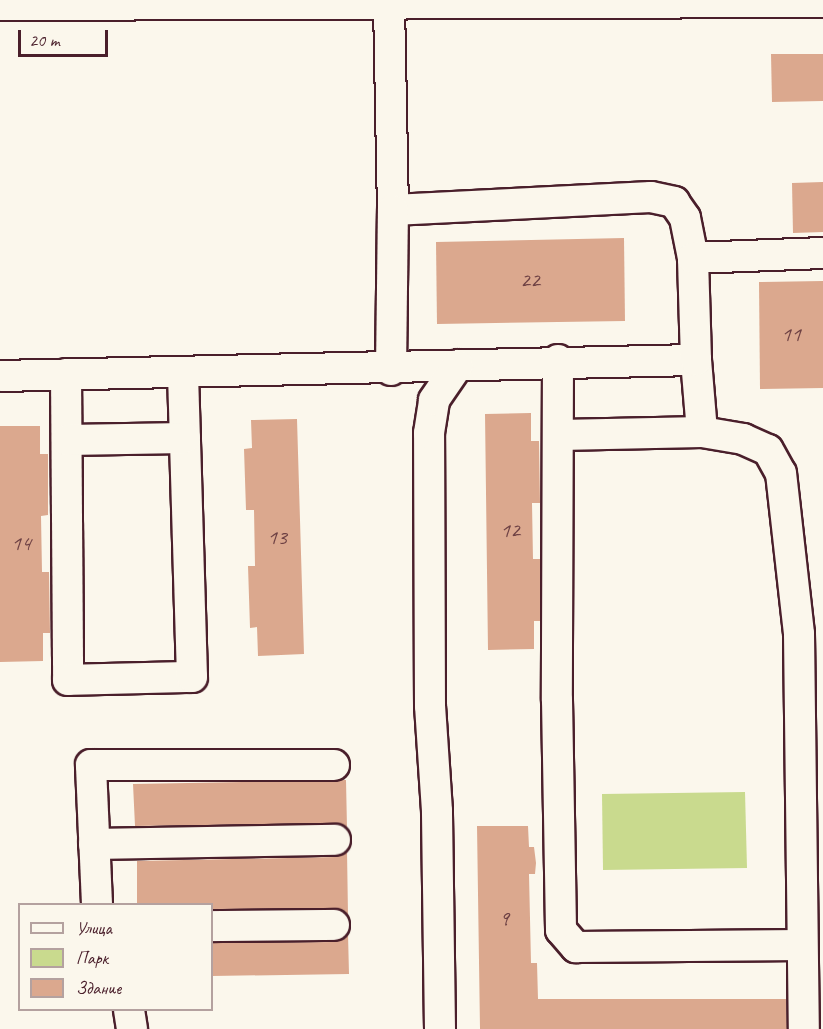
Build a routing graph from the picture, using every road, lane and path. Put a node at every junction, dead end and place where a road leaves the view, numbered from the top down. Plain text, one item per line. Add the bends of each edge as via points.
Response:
1 (823, 0) edge
2 (542, 1) edge
3 (238, 2) edge
4 (0, 3) edge
5 (389, 3) junction
6 (393, 210) junction
7 (823, 253) edge
8 (693, 258) junction
9 (558, 360) junction
10 (696, 360) junction
11 (458, 365) junction
12 (391, 370) junction
13 (183, 373) junction
14 (66, 374) junction
15 (0, 376) edge
16 (702, 432) junction
17 (560, 435) junction
18 (185, 438) junction
19 (67, 440) junction
20 (334, 765) dead end
21 (335, 840) dead end
22 (94, 844) junction
23 (97, 903) edge
24 (334, 925) dead end
25 (213, 926) edge
26 (802, 945) junction
27 (129, 1011) edge
28 (132, 1029) edge
29 (440, 1029) edge
30 (804, 1029) edge

1 - 2 main road
2 - 5 main road
3 - 4 main road
3 - 5 main road
5 - 6 lane
6 - 8 lane via 651,197 674,202 685,218
6 - 12 lane
7 - 8 lane
8 - 10 lane
9 - 10 lane
9 - 11 lane
9 - 17 lane
10 - 16 lane
11 - 12 lane
11 - 29 lane via 434,400 429,433 430,706 437,812
12 - 13 lane
13 - 14 lane
13 - 18 lane
14 - 15 lane
14 - 19 lane
16 - 17 lane
16 - 26 lane via 743,439 768,450 781,473 799,634 804,798
17 - 26 lane via 557,700 561,930 576,946
18 - 19 lane
18 - 19 lane via 192,677 68,680
20 - 22 lane via 91,765
21 - 22 lane
22 - 23 lane
24 - 25 lane
26 - 30 lane
27 - 28 lane

